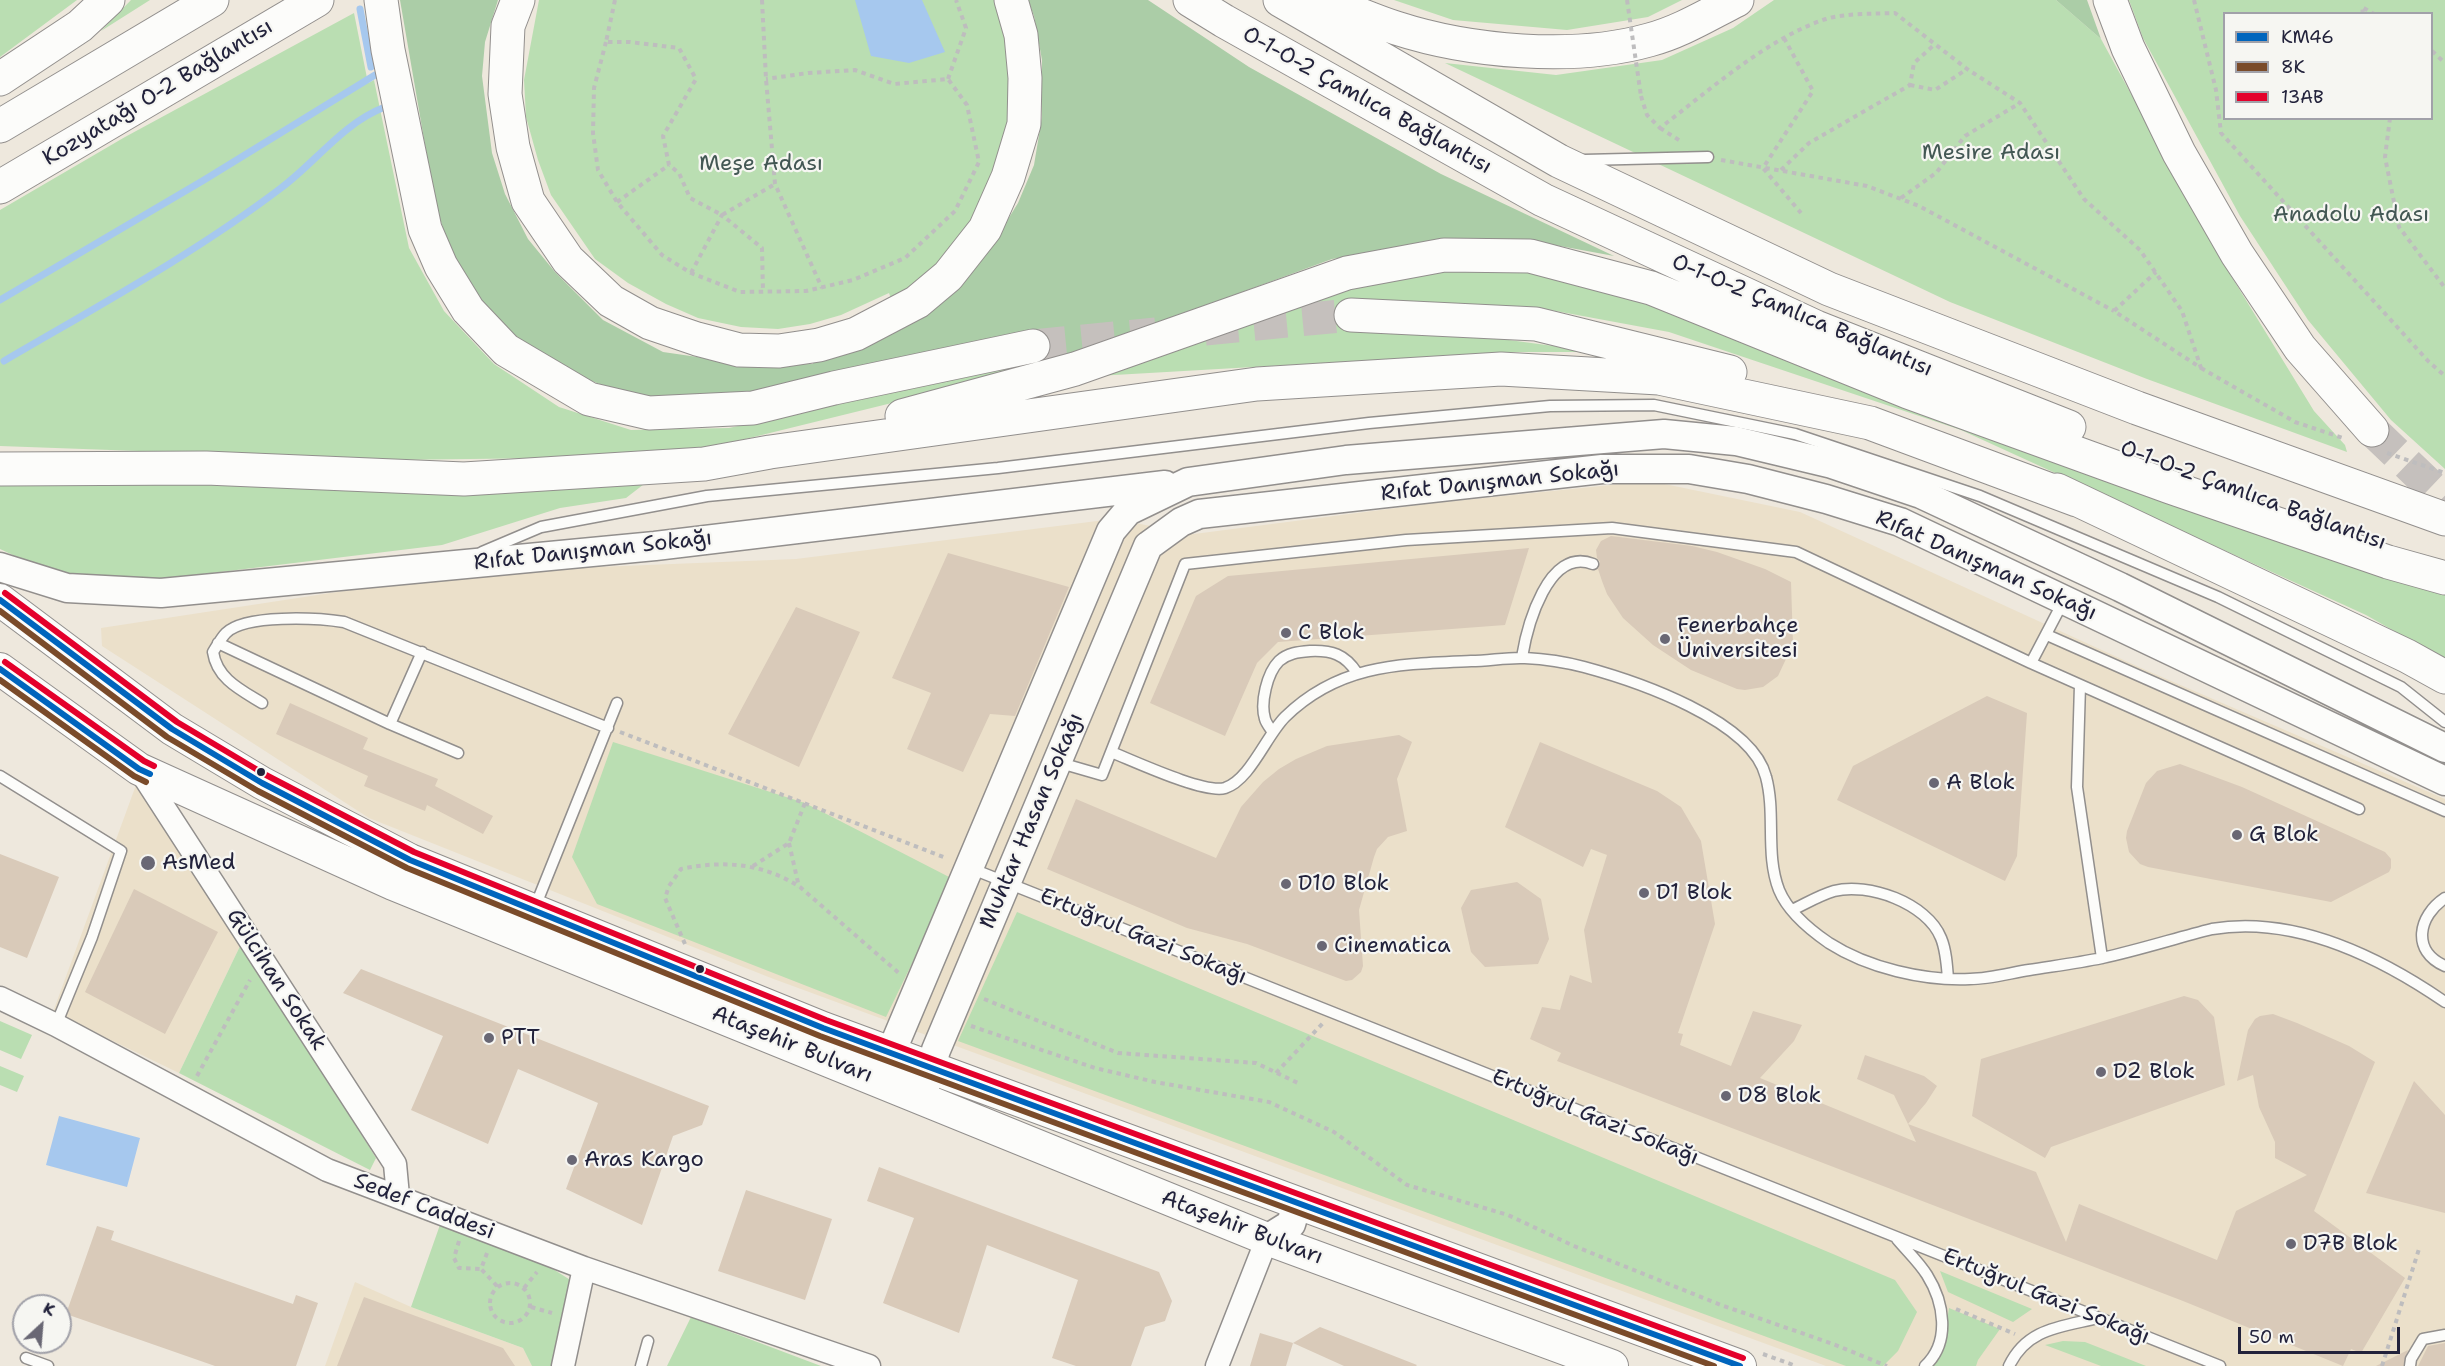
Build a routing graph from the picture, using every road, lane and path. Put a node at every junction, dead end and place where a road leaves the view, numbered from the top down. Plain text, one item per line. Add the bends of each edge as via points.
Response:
1 (108, 0) edge
2 (212, 0) edge
3 (317, 0) edge
4 (381, 0) edge
5 (518, 0) edge
6 (615, 0) edge
7 (762, 0) edge
8 (956, 0) edge
9 (1011, 0) edge
10 (1190, 0) edge
11 (1280, 0) edge
12 (1323, 0) edge
13 (1627, 0) edge
14 (1737, 0) edge
15 (2110, 0) edge
16 (2194, 0) edge
17 (1784, 38) junction
18 (606, 42) junction
19 (1935, 44) junction
20 (2433, 52) edge
21 (2445, 63) edge
22 (1967, 69) junction
23 (0, 79) edge
24 (766, 79) junction
25 (948, 79) junction
26 (1910, 85) junction
27 (2020, 103) junction
28 (2390, 120) edge
29 (0, 126) edge
30 (1660, 128) junction
31 (1708, 158) junction
32 (1559, 161) junction
33 (669, 165) junction
34 (1762, 168) junction
35 (1781, 171) junction
36 (775, 184) junction
37 (0, 187) edge
38 (1900, 198) junction
39 (616, 202) junction
40 (1801, 213) dead end
41 (722, 215) junction
42 (2156, 272) junction
43 (691, 273) junction
44 (822, 288) junction
45 (2445, 288) edge
46 (763, 292) junction
47 (2114, 311) junction
48 (1351, 315) tunnel mouth
49 (1033, 346) tunnel mouth
50 (2201, 368) junction
51 (2445, 376) edge
52 (2367, 440) junction
53 (770, 452) junction
54 (0, 469) edge
55 (2445, 473) edge
56 (1188, 482) junction
57 (1096, 493) junction
58 (2078, 500) junction
59 (1128, 511) junction
60 (2445, 519) edge
61 (1148, 546) junction
62 (1593, 564) dead end
63 (452, 565) junction
64 (2445, 566) edge
65 (0, 567) edge
66 (2445, 578) edge
67 (0, 600) edge
68 (2064, 600) junction
69 (0, 618) edge
70 (2047, 634) junction
71 (219, 644) junction
72 (422, 652) junction
73 (1522, 657) junction
74 (2031, 663) junction
75 (0, 669) edge
76 (1357, 673) junction
77 (2445, 677) edge
78 (2080, 685) junction
79 (262, 703) dead end
80 (617, 703) dead end
81 (2445, 722) edge
82 (390, 724) junction
83 (608, 728) junction
84 (172, 729) junction
85 (1272, 731) junction
86 (2445, 748) edge
87 (1111, 752) junction
88 (458, 753) dead end
89 (1057, 762) junction
90 (139, 769) junction
91 (0, 776) edge
92 (2445, 781) edge
93 (806, 803) junction
94 (2359, 809) dead end
95 (2445, 811) edge
96 (789, 843) junction
97 (752, 867) junction
98 (970, 868) junction
99 (1006, 882) junction
100 (800, 887) junction
101 (2445, 898) edge
102 (534, 910) junction
103 (1792, 910) junction
104 (685, 945) dead end
105 (262, 958) junction
106 (2102, 958) junction
107 (2445, 966) edge
108 (906, 979) dead end
109 (1948, 979) junction
110 (961, 990) junction
111 (0, 998) edge
112 (2445, 1002) edge
113 (1332, 1013) junction
114 (949, 1019) junction
115 (56, 1025) junction
116 (892, 1052) junction
117 (933, 1067) junction
118 (1276, 1073) junction
119 (879, 1081) junction
120 (1300, 1084) dead end
121 (186, 1095) junction
122 (921, 1098) junction
123 (398, 1196) junction
124 (1297, 1204) junction
125 (465, 1222) junction
126 (494, 1233) junction
127 (1895, 1237) junction
128 (1267, 1239) junction
129 (2419, 1249) dead end
130 (584, 1268) junction
131 (481, 1269) junction
132 (498, 1287) junction
133 (1938, 1302) junction
134 (2098, 1318) junction
135 (2445, 1335) edge
136 (2029, 1339) junction
137 (648, 1341) dead end
138 (26, 1358) dead end
139 (1751, 1360) edge
140 (48, 1366) edge
141 (562, 1366) edge
142 (641, 1366) edge
143 (869, 1366) edge
144 (1217, 1366) edge
145 (1612, 1366) edge
146 (1796, 1366) edge
147 (1887, 1366) edge
148 (1925, 1366) edge
149 (2008, 1366) edge
150 (2220, 1366) edge
151 (2382, 1366) edge
152 (2410, 1366) edge

1 - 23 highway via 80,26
2 - 29 highway
3 - 37 highway, Kozyatağı O-2 Bağlantısı
4 - 49 highway via 425,230 441,266 468,310 506,350 589,399 650,413 753,408
5 - 9 highway via 507,26 505,94 513,147 528,201 568,261 611,301 650,323 739,350 779,351 856,334 917,302 948,276 985,228 1008,177 1024,124 1021,35
6 - 18 path
7 - 24 path
8 - 25 path via 966,28
10 - 64 highway, O-1-O-2 Çamlıca Bağlantısı via 1543,200 1816,327 2206,482
11 - 32 highway, O-1-O-2 Çamlıca Bağlantısı
12 - 14 highway via 1436,38 1482,47 1573,51 1652,40
13 - 30 path, bridge via 1641,96 1647,115
15 - 52 highway via 2128,48 2179,153 2237,254
16 - 51 path via 2216,90 2221,133
17 - 19 path via 1827,19 1895,13
17 - 30 path
17 - 34 path via 1813,91
18 - 33 path via 679,48 696,79 663,136
18 - 39 path via 594,88 593,133 598,170
19 - 22 path
19 - 26 path via 1914,63
20 - 21 path
22 - 26 path via 1935,90
22 - 27 path
24 - 25 path via 855,70 894,84
24 - 36 path
25 - 44 path via 967,105 979,162 955,211 905,258 853,280
26 - 35 path via 1809,143
27 - 38 path via 1965,136 1936,173
27 - 42 path via 2084,199 2140,250
28 - 45 path via 2385,157 2399,227
30 - 31 path
31 - 32 lane
31 - 34 path
32 - 60 highway, O-1-O-2 Çamlıca Bağlantısı via 1828,289 2137,408
33 - 39 path
33 - 41 path via 680,174 690,198
34 - 35 path
34 - 40 path
35 - 38 path via 1867,186
36 - 41 path
36 - 44 path
38 - 47 path
39 - 43 path via 662,255
41 - 43 path
41 - 46 path via 762,248
42 - 47 path
42 - 50 path via 2182,311
43 - 46 path via 740,292
44 - 46 path
47 - 50 path
48 - 58 highway via 1536,324 1693,362 1876,409
50 - 52 path via 2295,422
52 - 55 path
53 - 54 highway via 704,464 464,479 206,468
53 - 58 highway via 1257,384 1501,369 1659,378 1870,423
53 - 66 highway via 1075,369 1347,273 1444,255 1530,256 1652,288 1908,392 2170,487
56 - 57 street, Rıfat Danışman Sokağı
56 - 59 street, Rıfat Danışman Sokağı
56 - 86 street, Rıfat Danışman Sokağı via 1346,460 1664,434 1736,441 1832,464 1921,494 2120,586
57 - 59 street
57 - 63 street, Rıfat Danışman Sokağı via 655,546
58 - 77 highway
59 - 61 street
59 - 98 street, Muhtar Hasan Sokağı via 1111,531
61 - 68 street, Rıfat Danışman Sokağı via 1199,514 1602,469 1689,469 1759,482 1900,522
61 - 89 street, Muhtar Hasan Sokağı
62 - 73 lane via 1568,564 1553,575 1526,634
63 - 65 street, Rıfat Danışman Sokağı via 161,594 67,588
63 - 81 lane via 541,527 707,496 998,468 1369,423 1550,406 1654,405 1795,434 1980,496 2229,602 2401,687
67 - 84 main road, Ataşehir Bulvarı
68 - 70 lane
68 - 92 street, Rıfat Danışman Sokağı
69 - 84 main road via 90,681
70 - 74 lane
70 - 95 lane
71 - 72 lane via 226,632 244,622 316,618 344,622
71 - 79 lane via 213,652 215,663 229,682
71 - 82 lane
72 - 82 lane
72 - 83 lane
73 - 76 lane via 1406,664
73 - 103 lane via 1565,662 1634,682 1688,705 1733,731 1760,758 1767,779 1774,872 1780,893
74 - 78 lane
74 - 87 lane via 1796,552 1612,528 1406,540 1185,564
75 - 90 main road, Ataşehir Bulvarı
76 - 85 lane via 1313,694
76 - 85 lane via 1347,660 1328,650 1287,656 1274,668 1265,693 1265,720
78 - 94 lane
78 - 106 lane via 2078,787
80 - 83 lane
82 - 88 lane
83 - 93 path
83 - 102 lane
84 - 102 main road, Ataşehir Bulvarı via 262,783 410,860
85 - 87 lane via 1239,779 1225,788 1191,783
87 - 89 lane via 1102,775
89 - 99 street, Muhtar Hasan Sokağı
90 - 105 street, Gülcihan Sokak
90 - 119 main road, Ataşehir Bulvarı via 393,884
91 - 115 lane via 121,851
93 - 96 path
93 - 98 path
96 - 97 path
96 - 100 path
97 - 100 path via 782,876
97 - 104 path via 710,863 681,869 665,898
98 - 99 lane, Ertuğrul Gazi Sokağı
98 - 116 street, Muhtar Hasan Sokağı
99 - 110 street, Muhtar Hasan Sokağı
99 - 113 lane, Ertuğrul Gazi Sokağı
100 - 108 path
101 - 107 lane via 2430,911 2422,933 2425,949
102 - 116 main road, Ataşehir Bulvarı via 813,1024
103 - 109 lane via 1821,938 1854,956 1901,971
103 - 109 lane via 1832,891 1857,888 1880,892 1918,910 1935,926 1945,950
105 - 121 path
105 - 123 street, Gülcihan Sokak via 395,1164
106 - 109 lane via 1972,979
106 - 112 lane via 2212,929 2266,926 2310,934 2349,950 2398,973
110 - 114 street, Muhtar Hasan Sokağı
110 - 118 path via 1118,1053 1256,1063
111 - 115 street, Sedef Caddesi
113 - 118 path
113 - 127 lane, Ertuğrul Gazi Sokağı
114 - 117 street, Muhtar Hasan Sokağı
114 - 147 path via 1095,1068 1269,1102 1334,1132 1407,1185 1508,1215 1605,1259
115 - 121 street, Sedef Caddesi
116 - 117 main road, Ataşehir Bulvarı
116 - 119 street, Muhtar Hasan Sokağı
117 - 122 street, Muhtar Hasan Sokağı
117 - 124 main road, Ataşehir Bulvarı
118 - 120 path
119 - 122 main road, Ataşehir Bulvarı
121 - 123 street, Sedef Caddesi via 327,1170
122 - 128 main road, Ataşehir Bulvarı
123 - 125 street, Sedef Caddesi
124 - 128 street via 1291,1224
124 - 139 main road, Ataşehir Bulvarı
125 - 126 street, Sedef Caddesi
125 - 131 path via 454,1258 459,1268
126 - 130 street, Sedef Caddesi
126 - 131 path
127 - 133 lane via 1927,1275
127 - 134 lane, Ertuğrul Gazi Sokağı
128 - 144 street
128 - 145 main road, Ataşehir Bulvarı
129 - 151 path
130 - 141 street
130 - 143 street, Sedef Caddesi
131 - 132 path
132 - 132 path via 511,1283 524,1288 531,1302 524,1319 513,1324 495,1317 490,1298
133 - 136 path
133 - 148 lane via 1942,1330 1934,1354
134 - 136 lane
134 - 150 lane, Ertuğrul Gazi Sokağı
135 - 152 lane via 2423,1339
136 - 149 lane
137 - 142 lane
138 - 140 lane
139 - 146 path

